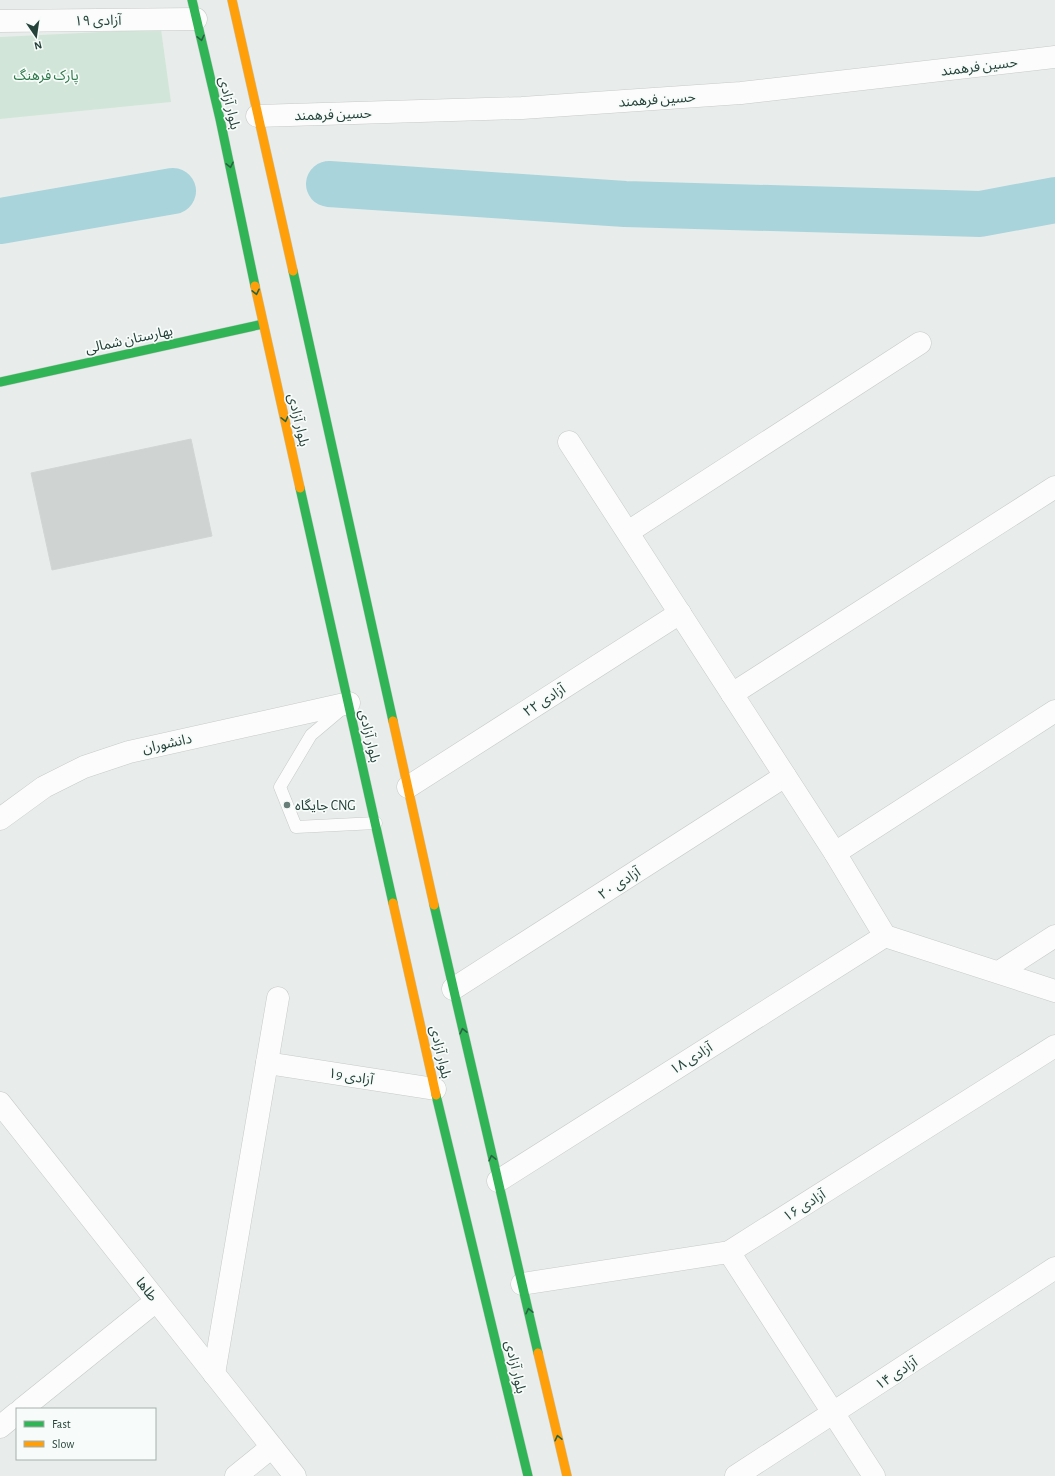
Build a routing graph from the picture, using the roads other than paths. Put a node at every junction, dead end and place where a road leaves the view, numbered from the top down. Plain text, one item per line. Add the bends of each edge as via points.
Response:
1 (232, 0) edge
2 (194, 10) edge
3 (0, 21) edge
4 (1055, 57) edge
5 (257, 116) junction
6 (263, 324) junction
7 (920, 343) dead end
8 (0, 382) edge
9 (569, 442) dead end
10 (1055, 487) edge
11 (628, 532) junction
12 (680, 613) junction
13 (732, 694) junction
14 (349, 703) junction
15 (1055, 711) edge
16 (786, 776) junction
17 (408, 787) junction
18 (0, 819) edge
19 (376, 823) junction
20 (835, 853) junction
21 (885, 936) junction
22 (1055, 936) edge
23 (999, 972) junction
24 (454, 989) junction
25 (1055, 991) edge
26 (278, 998) dead end
27 (1055, 1046) edge
28 (268, 1063) junction
29 (435, 1089) junction
30 (0, 1103) edge
31 (498, 1181) junction
32 (729, 1252) junction
33 (1055, 1268) edge
34 (522, 1284) junction
35 (156, 1301) junction
36 (214, 1374) junction
37 (23, 1408) edge
38 (16, 1414) edge
39 (833, 1414) junction
40 (0, 1427) edge
41 (272, 1448) junction
42 (565, 1474) edge
43 (236, 1476) edge
44 (295, 1476) edge
45 (528, 1476) edge
46 (736, 1476) edge
47 (874, 1476) edge

1 - 5 main road, بلوار آزادی
2 - 3 street, آزادی ۱۹
2 -> 6 main road, بلوار آزادی via 220,119
4 - 5 street, حسین فرهمند via 741,93 522,108
5 - 17 main road, بلوار آزادی
6 - 8 main road, بهارستان شمالی
6 -> 14 main road, بلوار آزادی
7 - 11 street
9 - 11 street
10 - 13 street
11 - 12 street
12 - 13 street
12 - 17 street, آزادی ۲۲
13 - 16 street
14 - 18 street, دانشوران via 129,752 84,767 44,787
14 - 19 main road, بلوار آزادی
14 - 19 lane via 311,734 280,787 296,827
15 - 20 street
16 - 20 street
16 - 24 street, آزادی ۲۰
17 - 24 main road, بلوار آزادی
19 - 29 main road, بلوار آزادی
20 - 21 street
21 - 23 street
21 - 31 street, آزادی ۱۸
22 - 23 street
23 - 25 street
31 -> 24 main road, بلوار آزادی
26 - 28 street
27 - 32 street, آزادی ۱۶
28 - 29 street, آزادی ۱9
28 - 36 street
29 - 45 main road, بلوار آزادی
30 - 35 street, طاها
31 - 34 main road, بلوار آزادی
32 - 34 street, آزادی ۱۶
32 - 39 street
33 - 39 street, آزادی ۱۴
42 -> 34 main road, بلوار آزادی
35 - 36 street, طاها
35 - 37 street
36 - 41 street, طاها
38 - 40 street
39 - 46 street, آزادی ۱۴
39 - 47 street
41 - 43 street
41 - 44 street, طاها

